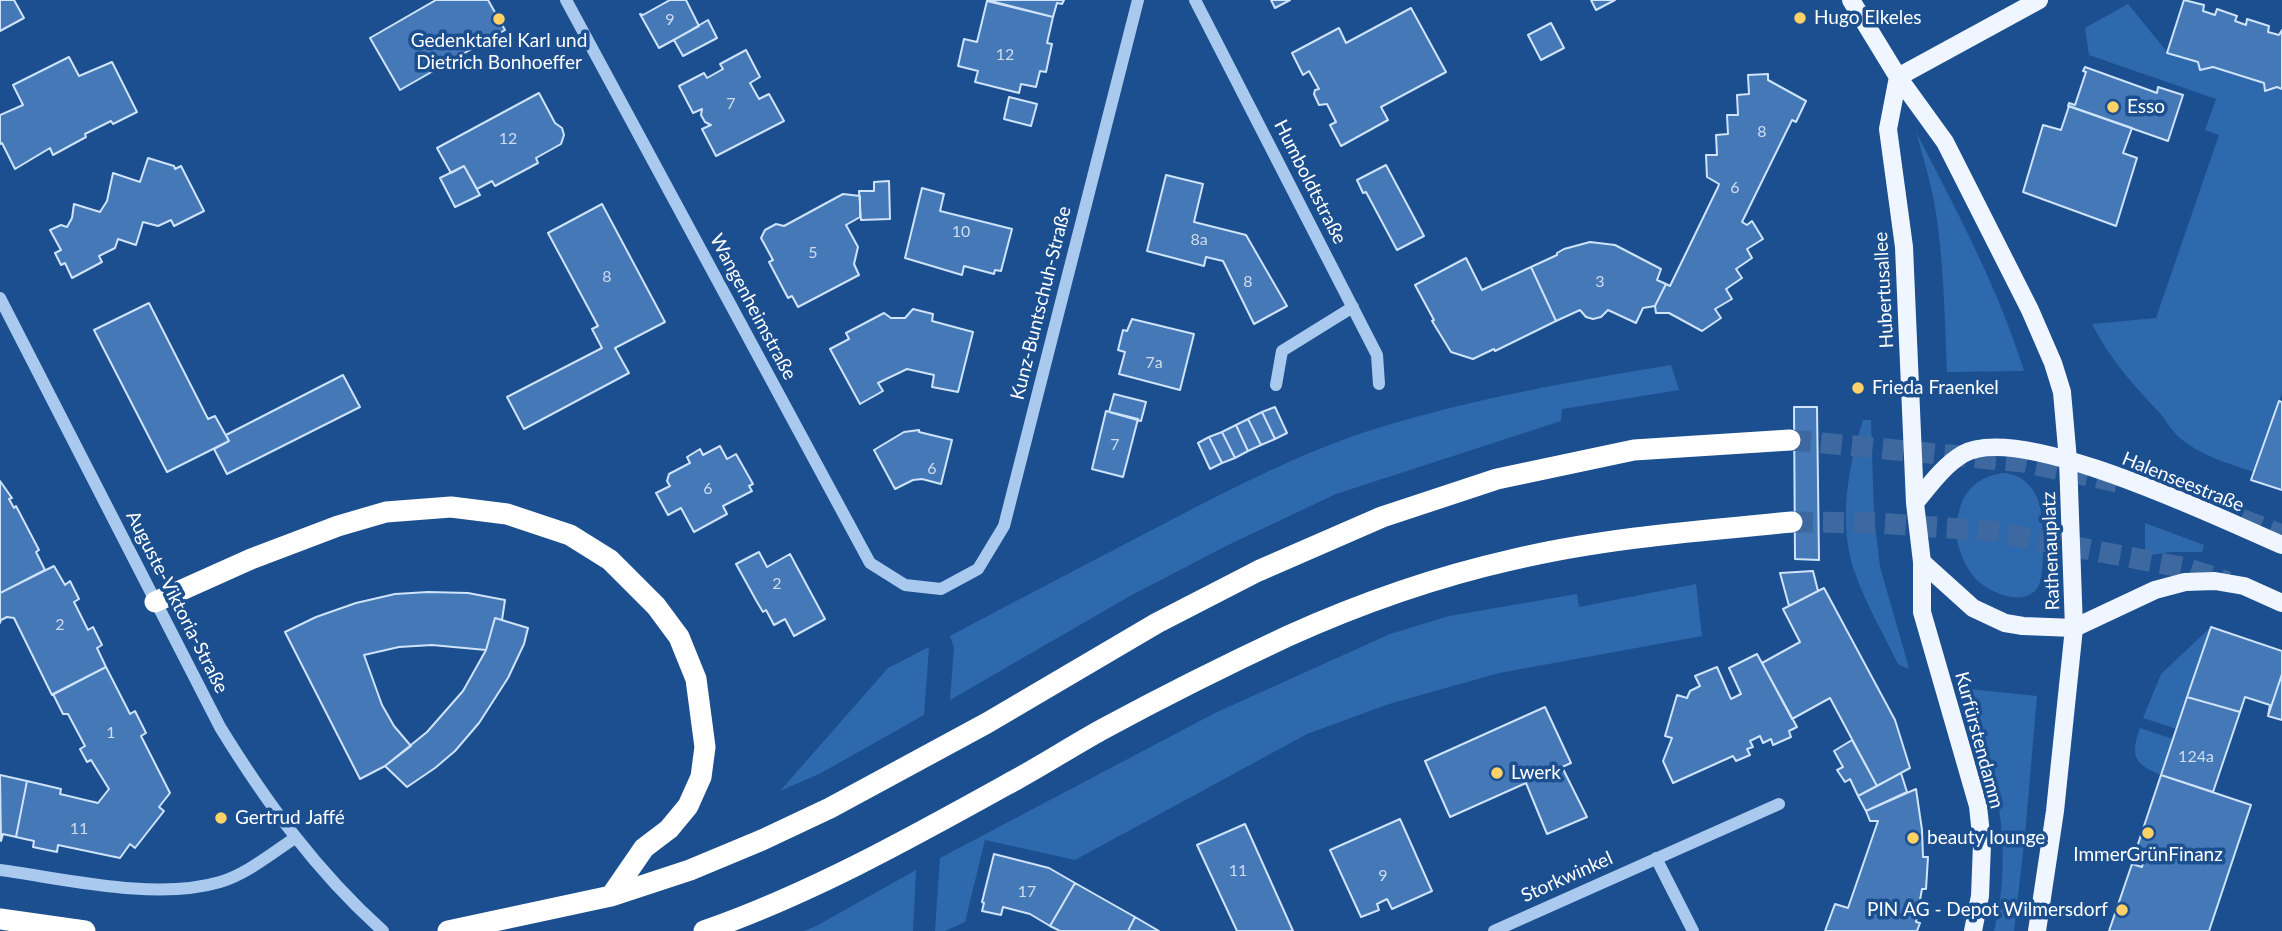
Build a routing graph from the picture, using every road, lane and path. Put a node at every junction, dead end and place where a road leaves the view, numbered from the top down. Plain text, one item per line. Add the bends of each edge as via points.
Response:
1 (566, 0) edge
2 (1138, 0) edge
3 (1195, 0) edge
4 (1851, 0) edge
5 (2039, 0) edge
6 (1898, 78) junction
7 (0, 298) edge
8 (1353, 307) junction
9 (1379, 384) dead end
10 (1276, 385) dead end
11 (1790, 440) tunnel mouth
12 (2068, 460) junction
13 (1915, 503) junction
14 (1792, 522) tunnel mouth
15 (2282, 545) edge
16 (1922, 562) junction
17 (942, 589) joint
18 (155, 602) junction
19 (2282, 603) edge
20 (2074, 628) junction
21 (1779, 804) dead end
22 (295, 838) junction
23 (1656, 858) junction
24 (0, 870) edge
25 (611, 896) junction
26 (0, 919) edge
27 (85, 931) edge
28 (383, 931) edge
29 (448, 931) edge
30 (704, 931) edge
31 (1494, 931) edge
32 (1693, 931) edge
33 (1973, 931) edge
34 (2036, 931) edge

1 - 17 street, Wangenheimstraße via 870,563 905,585
2 - 17 street, Kunz-Buntschuh-Straße via 1004,526 978,569
3 - 8 street, Humboldtstraße
4 - 6 main road
5 - 6 main road
6 - 12 main road via 1945,142 2035,320 2062,393
6 - 13 main road, Hubertusallee via 1888,130 1905,247
7 - 18 street, Auguste-Viktoria-Straße
8 - 9 street, Humboldtstraße via 1377,355
8 - 10 street via 1282,351
11 - 25 highway via 1634,450 1497,479 1382,517 1258,571 1157,623 830,808 690,870
12 - 13 main road via 2032,449 1988,446 1964,453
12 - 15 main road, Halenseestraße via 2128,480
12 - 20 main road, Rathenauplatz
13 - 16 main road
14 - 30 highway via 1632,538 1511,560 1406,590 1266,647 1102,730 860,863
16 - 20 main road, Rathenauplatz via 1989,617 2023,626
16 - 33 main road, Kurfürstendamm via 1922,612 1978,806 1980,896
18 - 22 street, Auguste-Viktoria-Straße via 220,727
18 - 25 highway via 251,559 386,512 451,507 508,514 570,535 610,560 656,606 679,637 696,679 705,747 701,777 688,806 645,848
19 - 20 main road via 2244,586 2185,582 2155,590
20 - 34 main road via 2055,811
21 - 23 street, Storkwinkel
22 - 24 street via 221,882 170,890
22 - 28 street, Auguste-Viktoria-Straße via 351,903
23 - 31 street, Storkwinkel
23 - 32 street
25 - 29 highway
26 - 27 highway

